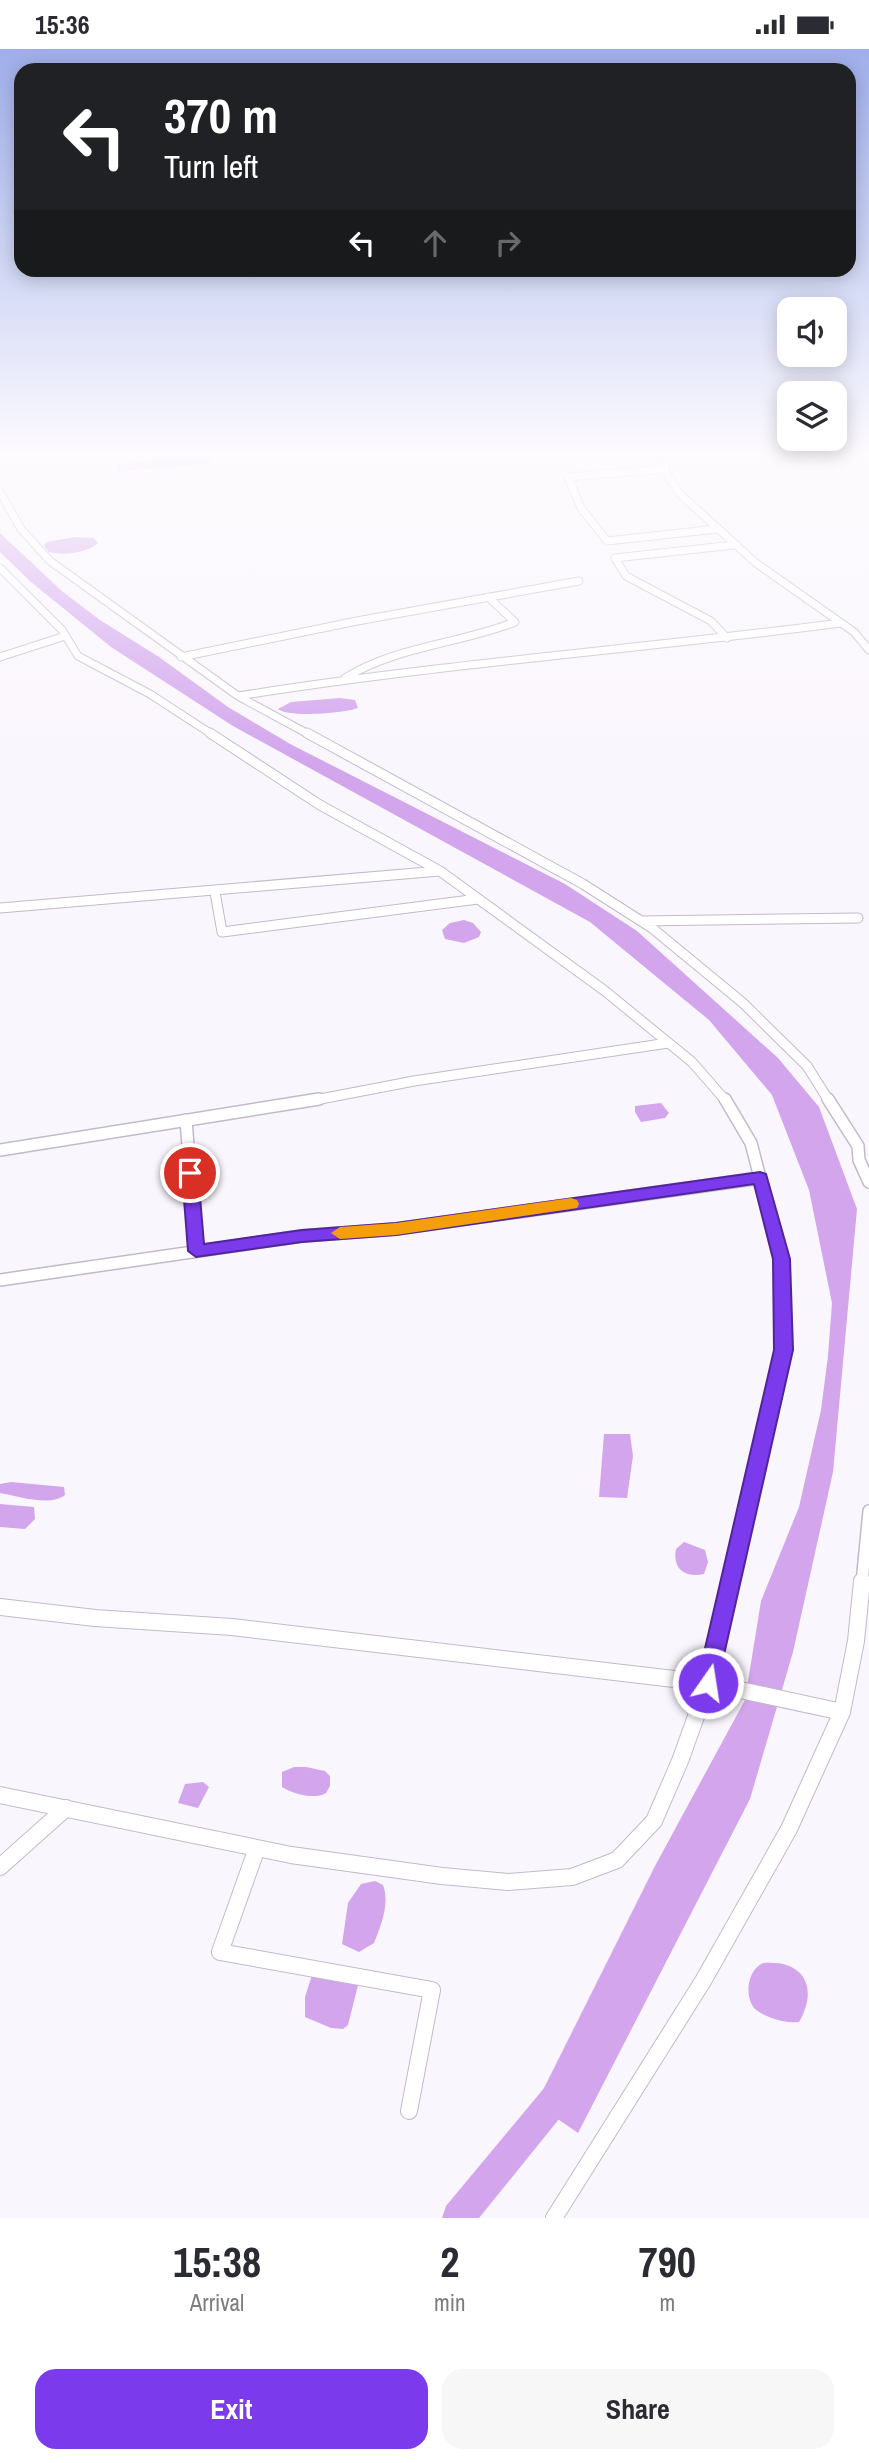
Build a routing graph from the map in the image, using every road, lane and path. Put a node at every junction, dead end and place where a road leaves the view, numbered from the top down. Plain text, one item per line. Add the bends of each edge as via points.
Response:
1 (47, 558) edge
2 (615, 558) edge
3 (751, 558) edge
4 (0, 568) edge
5 (579, 581) dead end
6 (488, 597) junction
7 (841, 623) junction
8 (65, 636) junction
9 (727, 638) junction
10 (869, 650) edge
11 (0, 657) edge
12 (181, 657) junction
13 (342, 680) junction
14 (238, 696) junction
15 (440, 871) junction
16 (215, 892) junction
17 (478, 899) junction
18 (0, 908) edge
19 (858, 918) dead end
20 (641, 921) junction
21 (668, 1043) junction
22 (186, 1120) junction
23 (0, 1150) edge
24 (760, 1178) junction
25 (869, 1182) edge
26 (196, 1251) junction
27 (0, 1280) edge
28 (869, 1511) edge
29 (0, 1607) edge
30 (708, 1683) junction
31 (842, 1712) junction
32 (0, 1795) edge
33 (66, 1808) junction
34 (257, 1848) junction
35 (0, 1867) edge
36 (410, 2111) dead end
37 (554, 2218) edge

1 - 12 street
2 - 9 street via 626,576 711,621
3 - 7 street
4 - 8 street
5 - 6 street
6 - 12 street
6 - 13 street via 515,622 494,632 357,669
7 - 9 street
7 - 10 street
8 - 11 street
8 - 15 street via 78,656 150,694 320,805
9 - 13 street
12 - 14 street
13 - 14 street
14 - 20 street via 583,884
15 - 16 street
15 - 17 street
16 - 17 street via 222,932
16 - 18 street
17 - 21 street
19 - 20 street
20 - 25 street via 743,1003 807,1066 858,1146
21 - 22 street
21 - 24 street via 692,1062 729,1104 751,1143
22 - 23 street
22 - 26 street
24 - 26 street via 396,1229
24 - 30 street via 781,1259 783,1350
26 - 27 street
28 - 31 street via 856,1641
29 - 30 street via 232,1627
30 - 31 street
30 - 34 street via 654,1821 617,1860 572,1877 495,1881
31 - 37 street via 789,1829 756,1888
32 - 33 street
33 - 34 street
33 - 35 street
34 - 36 street via 220,1952 432,1990

